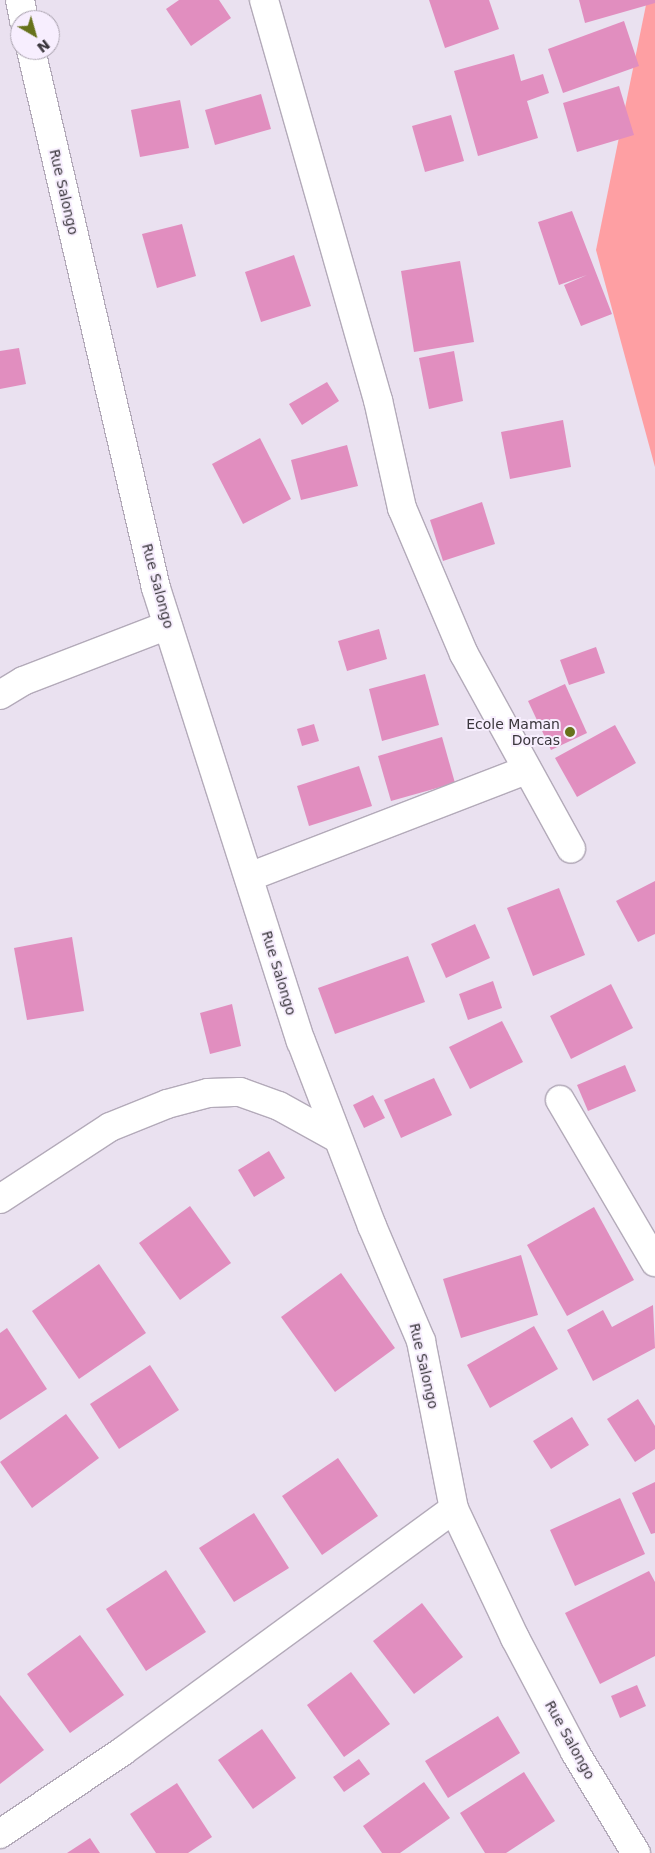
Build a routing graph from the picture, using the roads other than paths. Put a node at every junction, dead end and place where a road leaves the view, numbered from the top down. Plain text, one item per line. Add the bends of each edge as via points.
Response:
1 (264, 0) edge
2 (33, 60) edge
3 (168, 625) junction
4 (0, 695) edge
5 (526, 770) junction
6 (570, 849) dead end
7 (249, 877) junction
8 (560, 1100) dead end
9 (337, 1138) junction
10 (0, 1199) edge
11 (655, 1262) edge
12 (454, 1509) junction
13 (0, 1834) edge
14 (636, 1853) edge

1 - 5 street via 378,400 402,508 464,654
2 - 3 street, Rue Salongo via 156,588
3 - 4 street via 23,681
3 - 7 street, Rue Salongo
5 - 6 street
5 - 7 street
7 - 9 street, Rue Salongo via 301,1041
8 - 11 street
9 - 10 street via 279,1106 240,1092 208,1092 110,1127
9 - 12 street, Rue Salongo via 422,1341
12 - 13 street via 123,1751
12 - 14 street, Rue Salongo via 515,1638 575,1752

